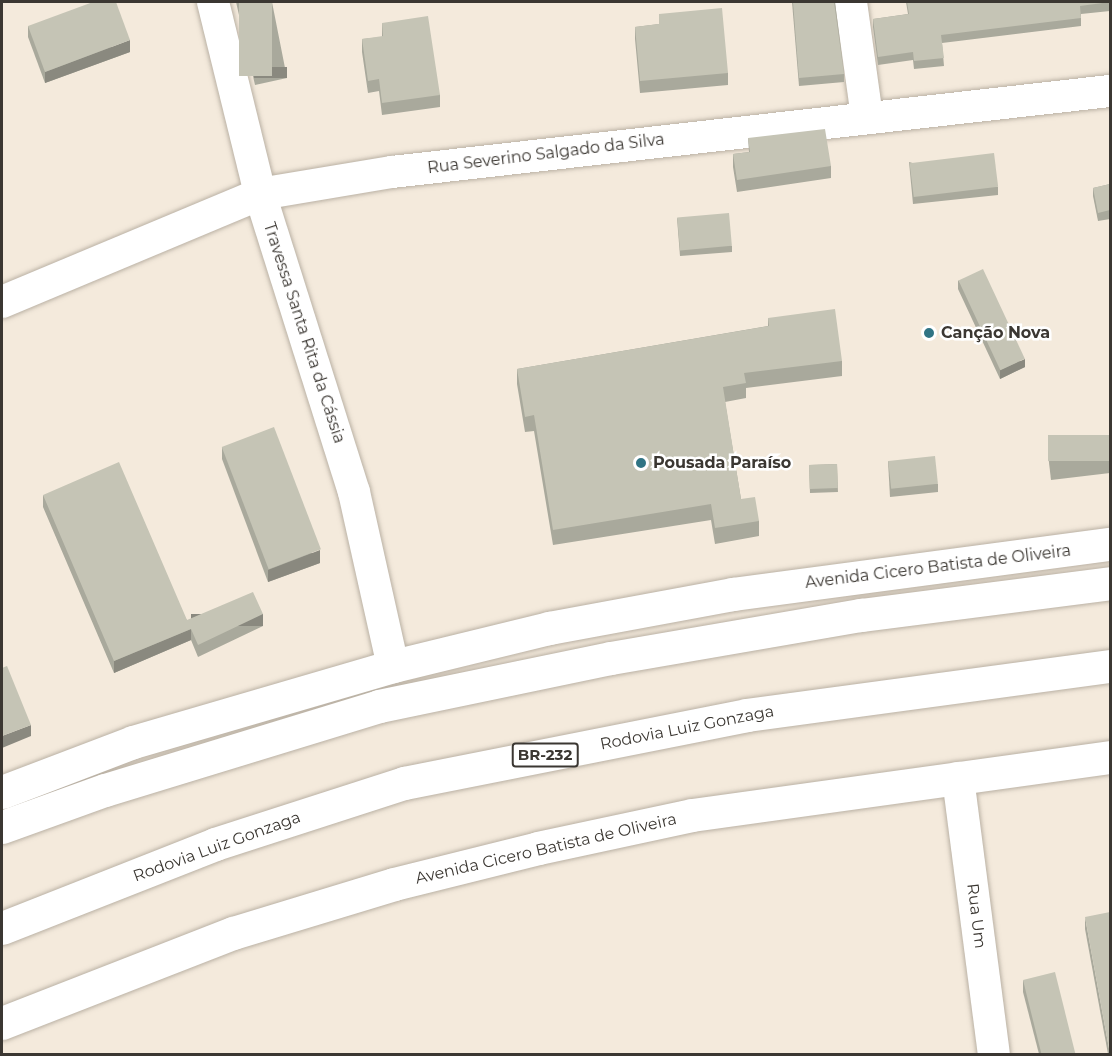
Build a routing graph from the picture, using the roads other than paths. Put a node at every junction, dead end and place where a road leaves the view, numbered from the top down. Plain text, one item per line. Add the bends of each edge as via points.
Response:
1 (213, 2) edge
2 (851, 2) edge
3 (1110, 91) edge
4 (867, 117) junction
5 (260, 195) junction
6 (2, 302) edge
7 (1110, 544) edge
8 (1110, 583) edge
9 (393, 666) junction
10 (1110, 666) edge
11 (1110, 757) edge
12 (958, 778) junction
13 (2, 792) edge
14 (2, 827) edge
15 (2, 928) edge
16 (2, 1023) edge
17 (994, 1054) edge

1 - 5 street, Travessa Santa Rita da Cássia
2 - 4 street
3 - 4 street, Rua Severino Salgado da Silva
4 - 5 street, Rua Severino Salgado da Silva via 392,172
5 - 6 street, Rua Severino Salgado da Silva
5 - 9 street, Travessa Santa Rita da Cássia via 354,492
7 - 9 main road, Avenida Cicero Batista de Oliveira via 733,594 549,628
8 - 14 main road via 850,617 611,658 379,706 105,790
9 - 13 main road, Avenida Cicero Batista de Oliveira via 133,742
10 - 15 main road, Rodovia Luiz Gonzaga / BR-232 via 747,715 404,783 215,844
11 - 12 main road, Avenida Cicero Batista de Oliveira
12 - 16 main road, Avenida Cicero Batista de Oliveira via 693,815 406,881 233,933
12 - 17 street, Rua Um

